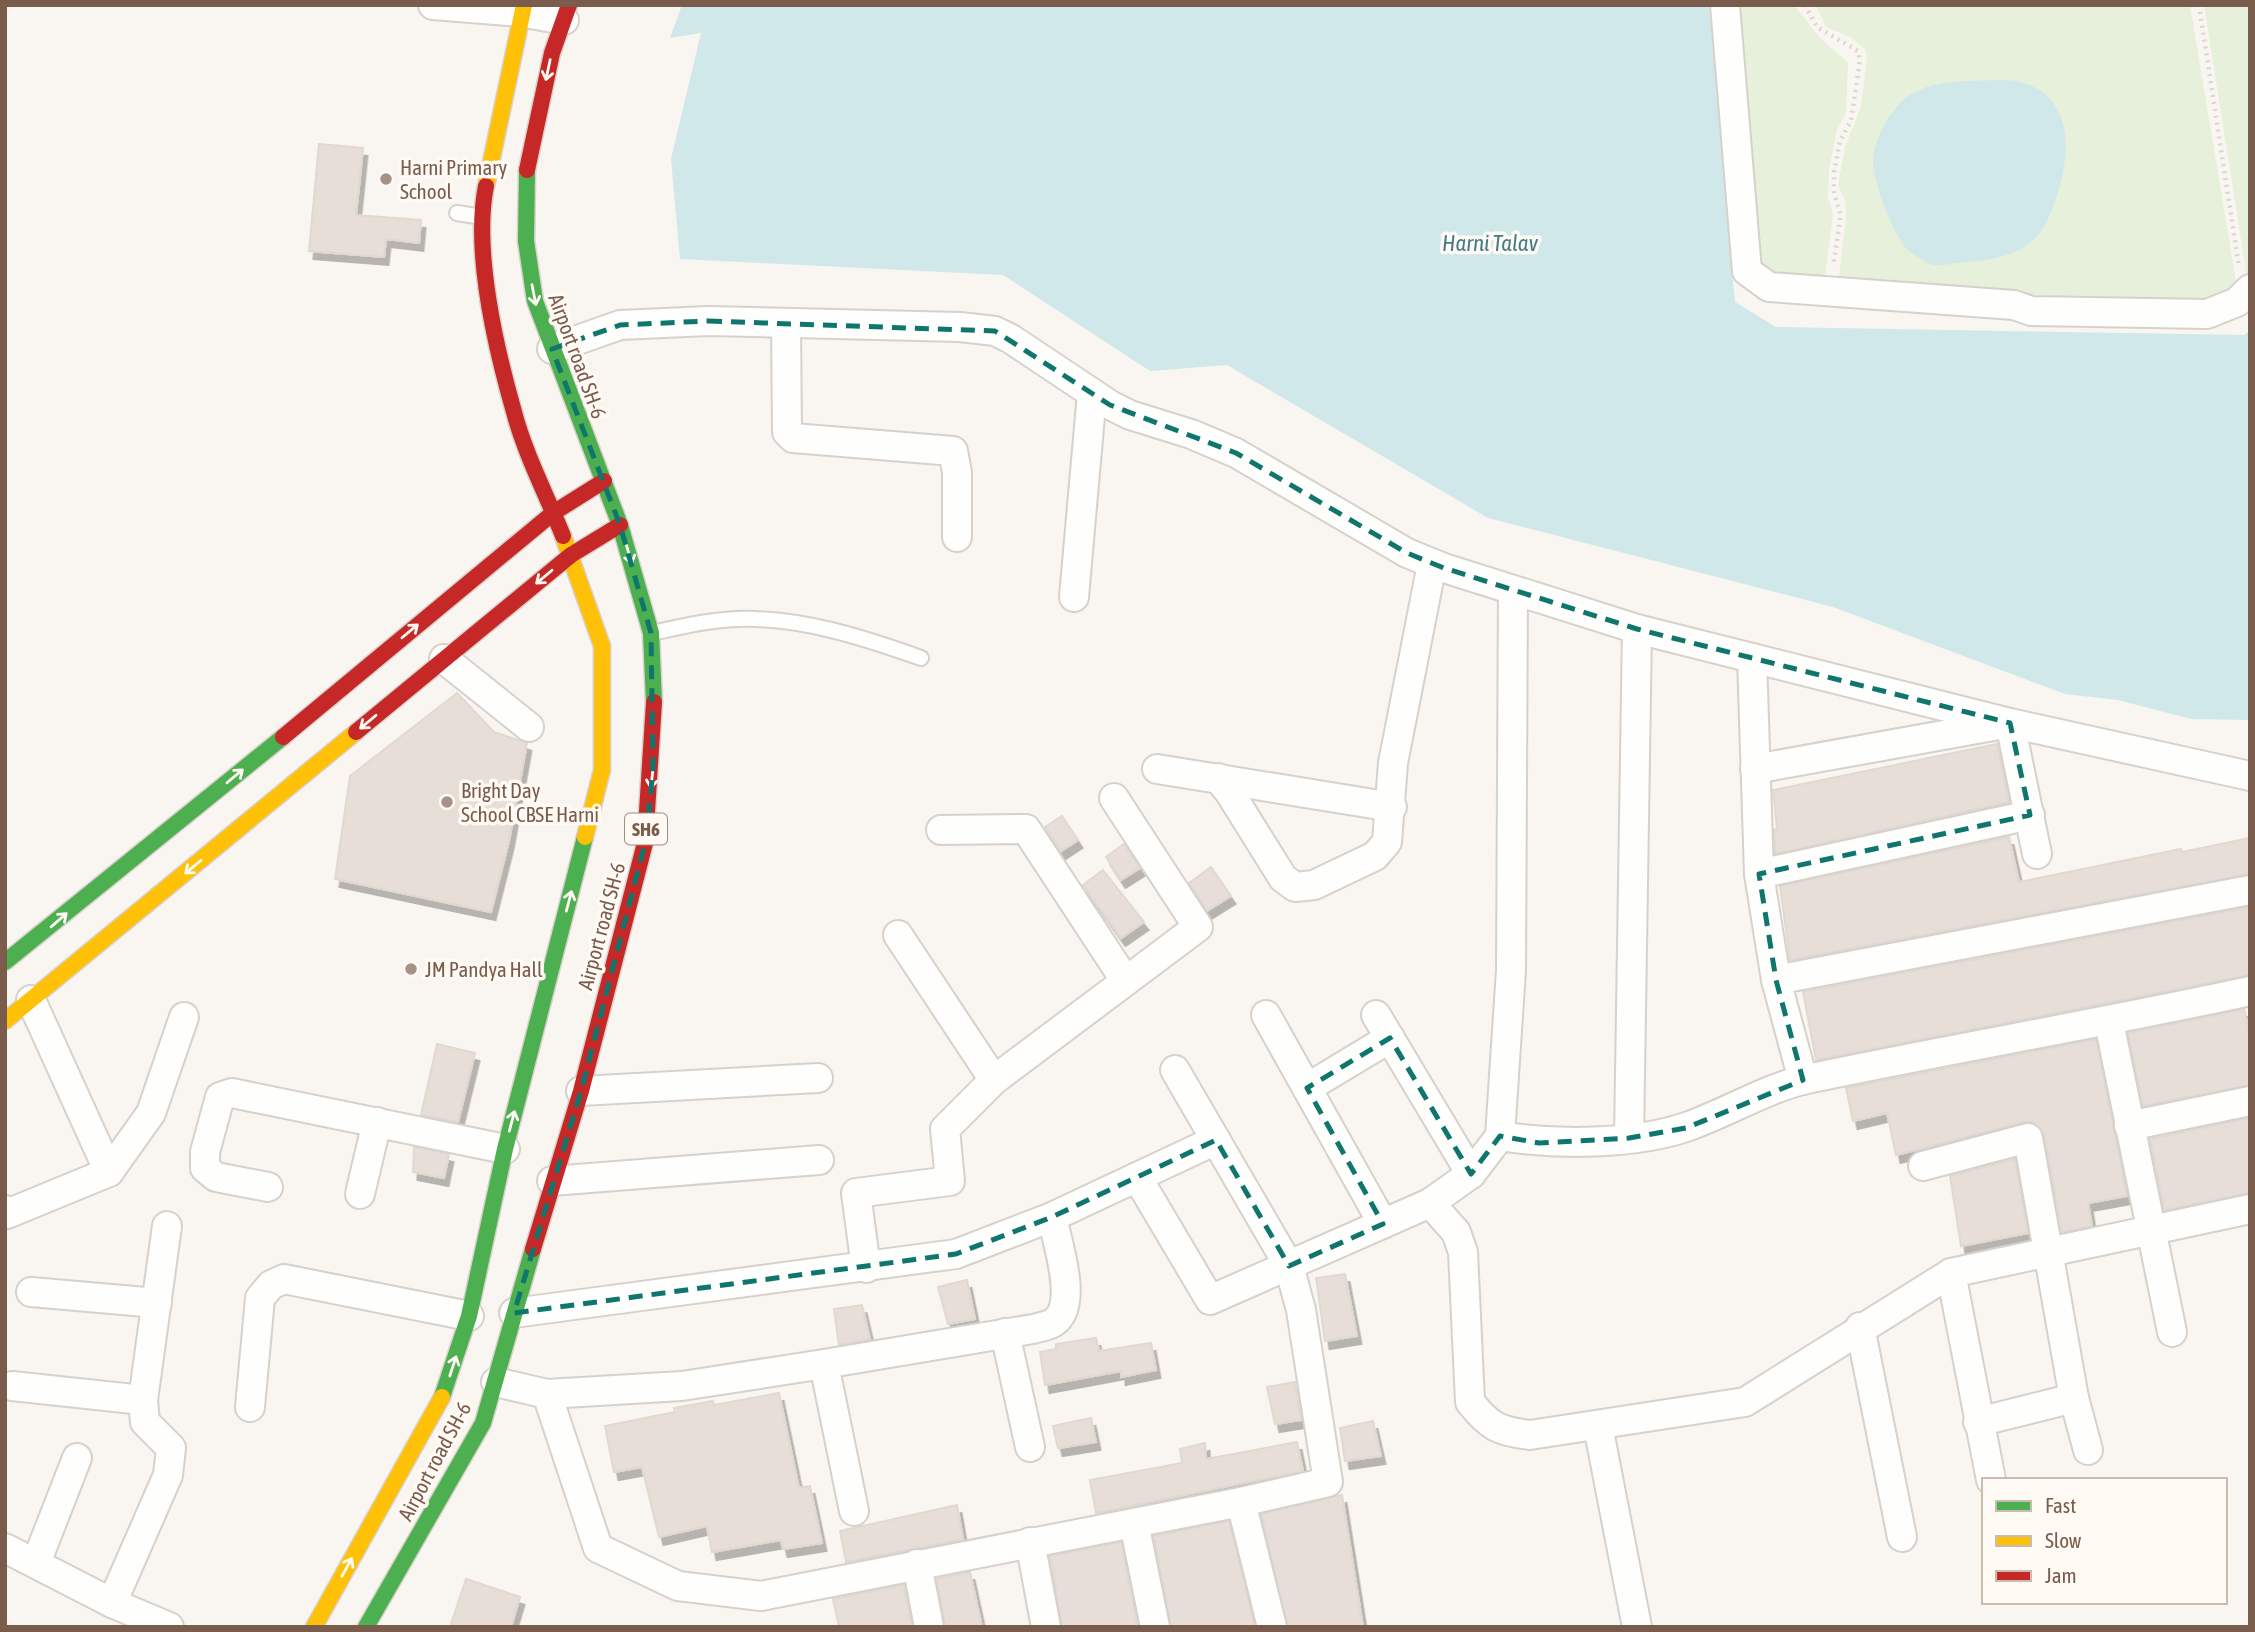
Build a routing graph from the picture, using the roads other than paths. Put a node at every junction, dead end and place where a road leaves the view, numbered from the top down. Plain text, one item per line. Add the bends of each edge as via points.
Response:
1 (433, 5) edge
2 (1725, 5) edge
3 (522, 9) edge
4 (566, 13) edge
5 (457, 213) dead end
6 (484, 217) junction
7 (2247, 292) edge
8 (786, 323) junction
9 (552, 349) junction
10 (1092, 393) junction
11 (604, 481) junction
12 (553, 513) junction
13 (620, 525) junction
14 (957, 537) dead end
15 (571, 555) junction
16 (1432, 564) junction
17 (1513, 591) junction
18 (1074, 597) dead end
19 (1637, 629) junction
20 (651, 633) junction
21 (921, 658) dead end
22 (1752, 658) junction
23 (444, 659) junction
24 (2010, 723) junction
25 (529, 727) dead end
26 (1755, 768) junction
27 (1157, 769) dead end
28 (2250, 776) edge
29 (1218, 778) junction
30 (1114, 798) dead end
31 (1392, 807) junction
32 (2031, 815) junction
33 (941, 830) dead end
34 (2037, 854) dead end
35 (1759, 874) junction
36 (2250, 890) edge
37 (898, 935) dead end
38 (5, 962) edge
39 (1125, 980) junction
40 (1776, 980) junction
41 (2250, 991) edge
42 (31, 1000) junction
43 (1266, 1015) dead end
44 (184, 1017) dead end
45 (5, 1021) edge
46 (2109, 1022) junction
47 (1175, 1070) dead end
48 (818, 1078) dead end
49 (995, 1080) junction
50 (1803, 1080) junction
51 (1307, 1088) junction
52 (581, 1091) junction
53 (2250, 1101) edge
54 (377, 1122) junction
55 (2129, 1126) junction
56 (1500, 1136) junction
57 (1629, 1138) junction
58 (1216, 1140) junction
59 (505, 1149) junction
60 (819, 1160) dead end
61 (1923, 1166) dead end
62 (109, 1172) junction
63 (1471, 1174) junction
64 (1137, 1177) junction
65 (551, 1181) junction
66 (268, 1187) dead end
67 (360, 1194) dead end
68 (1430, 1203) junction
69 (2250, 1209) edge
70 (5, 1210) edge
71 (1052, 1217) junction
72 (1383, 1224) junction
73 (167, 1226) dead end
74 (2153, 1230) junction
75 (2048, 1250) junction
76 (1289, 1266) junction
77 (866, 1268) junction
78 (1951, 1273) junction
79 (31, 1292) dead end
80 (157, 1303) junction
81 (514, 1313) junction
82 (469, 1316) junction
83 (1860, 1327) junction
84 (2172, 1332) dead end
85 (1005, 1334) junction
86 (824, 1364) junction
87 (496, 1382) junction
88 (12, 1386) dead end
89 (547, 1394) junction
90 (2074, 1398) junction
91 (143, 1400) junction
92 (250, 1407) dead end
93 (1978, 1422) junction
94 (1598, 1426) junction
95 (1030, 1447) dead end
96 (2088, 1450) dead end
97 (76, 1458) dead end
98 (1991, 1478) edge
99 (1241, 1502) junction
100 (854, 1511) dead end
101 (1134, 1523) junction
102 (1902, 1537) dead end
103 (1030, 1542) junction
104 (5, 1548) edge
105 (36, 1563) junction
106 (917, 1564) junction
107 (112, 1603) junction
108 (169, 1627) edge
109 (314, 1627) edge
110 (366, 1627) edge
111 (929, 1627) edge
112 (1046, 1627) edge
113 (1155, 1627) edge
114 (1272, 1627) edge
115 (1637, 1627) edge

1 - 3 street
2 - 7 street via 1747,271 1769,286 2014,305 2031,311 2207,314 2237,302
3 - 4 street
3 - 6 main road via 483,201
4 -> 9 main road, Airport road SH-6 / SH6 via 552,53 527,168 526,241 535,301
5 - 6 lane
6 - 12 main road via 483,269 514,414
8 - 9 street via 620,325
8 - 10 street via 995,331
8 - 14 street via 787,432 793,438 953,451
9 - 11 main road, Airport road SH-6 / SH6
10 - 16 street via 1130,415 1236,453 1407,554
10 - 18 street
11 - 12 main road
11 - 13 main road, Airport road SH-6 / SH6
12 - 15 main road
38 -> 12 main road via 165,836
13 - 15 main road
13 -> 20 main road, Airport road SH-6 / SH6
15 -> 23 main road
59 -> 15 main road via 594,830 603,770 602,646
16 - 17 street
16 - 31 street via 1394,763
17 - 19 street
17 - 56 street via 1511,970
19 - 22 street
19 - 57 street
20 - 21 lane via 738,619 801,623
20 -> 52 main road, Airport road SH-6 / SH6 via 655,717 639,841
22 - 24 street
22 - 26 street
23 - 25 street
23 -> 42 main road
24 - 26 street
24 - 28 street
24 - 32 street
26 - 35 street
27 - 29 street
29 - 31 street
29 - 31 street via 1283,878 1295,887 1314,885 1375,856 1387,842
30 - 39 street via 1198,927
32 - 34 street
32 - 35 street
33 - 39 street via 1026,828 1059,862
35 - 40 street
36 - 40 street
37 - 49 street
39 - 49 street
40 - 50 street
41 - 46 street
42 - 45 main road
42 - 62 street
43 - 51 street
44 - 62 street via 151,1113
46 - 50 street
46 - 55 street
47 - 58 street
48 - 52 street
49 - 77 street via 945,1129 950,1181 856,1193
50 - 57 street via 1686,1128
51 - 63 street via 1383,1026
51 - 72 street
52 - 65 main road, Airport road SH-6 / SH6
53 - 55 street
54 - 59 street
54 - 66 street via 232,1093 220,1097 205,1168 216,1177
54 - 67 street
55 - 74 street
56 - 57 street via 1539,1143
56 - 63 street
58 - 64 street
58 - 76 street
59 - 82 main road
60 - 65 street
61 - 75 street via 2028,1138
62 - 70 street via 7,1214
63 - 68 street
64 - 71 street
64 - 76 street via 1210,1300
65 - 81 main road, Airport road SH-6 / SH6
68 - 72 street
68 - 94 street via 1457,1232 1463,1252 1470,1402 1484,1420 1501,1431 1530,1435
69 - 74 street
71 - 77 street via 956,1254
71 - 85 street via 1067,1288 1065,1306 1055,1322
72 - 76 street
73 - 80 street
74 - 75 street
74 - 84 street
75 - 78 street
75 - 90 street
76 - 99 street via 1301,1310 1328,1482
77 - 81 street
78 - 83 street
78 - 93 street
79 - 80 street
80 - 91 street
81 - 87 main road, Airport road SH-6 / SH6
82 - 92 street via 284,1279 260,1298
109 -> 82 main road via 441,1400
83 - 94 street via 1745,1402
83 - 102 street
85 - 86 street
85 - 95 street
86 - 89 street via 682,1386
86 - 100 street
87 - 89 street
87 - 110 main road, Airport road SH-6 / SH6 via 483,1423
88 - 91 street
89 - 106 street via 597,1548 678,1586 761,1596
90 - 93 street
90 - 96 street
91 - 107 street via 145,1422 171,1448 168,1475
93 - 98 street
94 - 115 street
97 - 105 street
99 - 101 street
99 - 114 street
101 - 103 street
101 - 113 street
103 - 106 street
103 - 112 street
104 - 105 street
105 - 107 street
106 - 111 street
107 - 108 street

